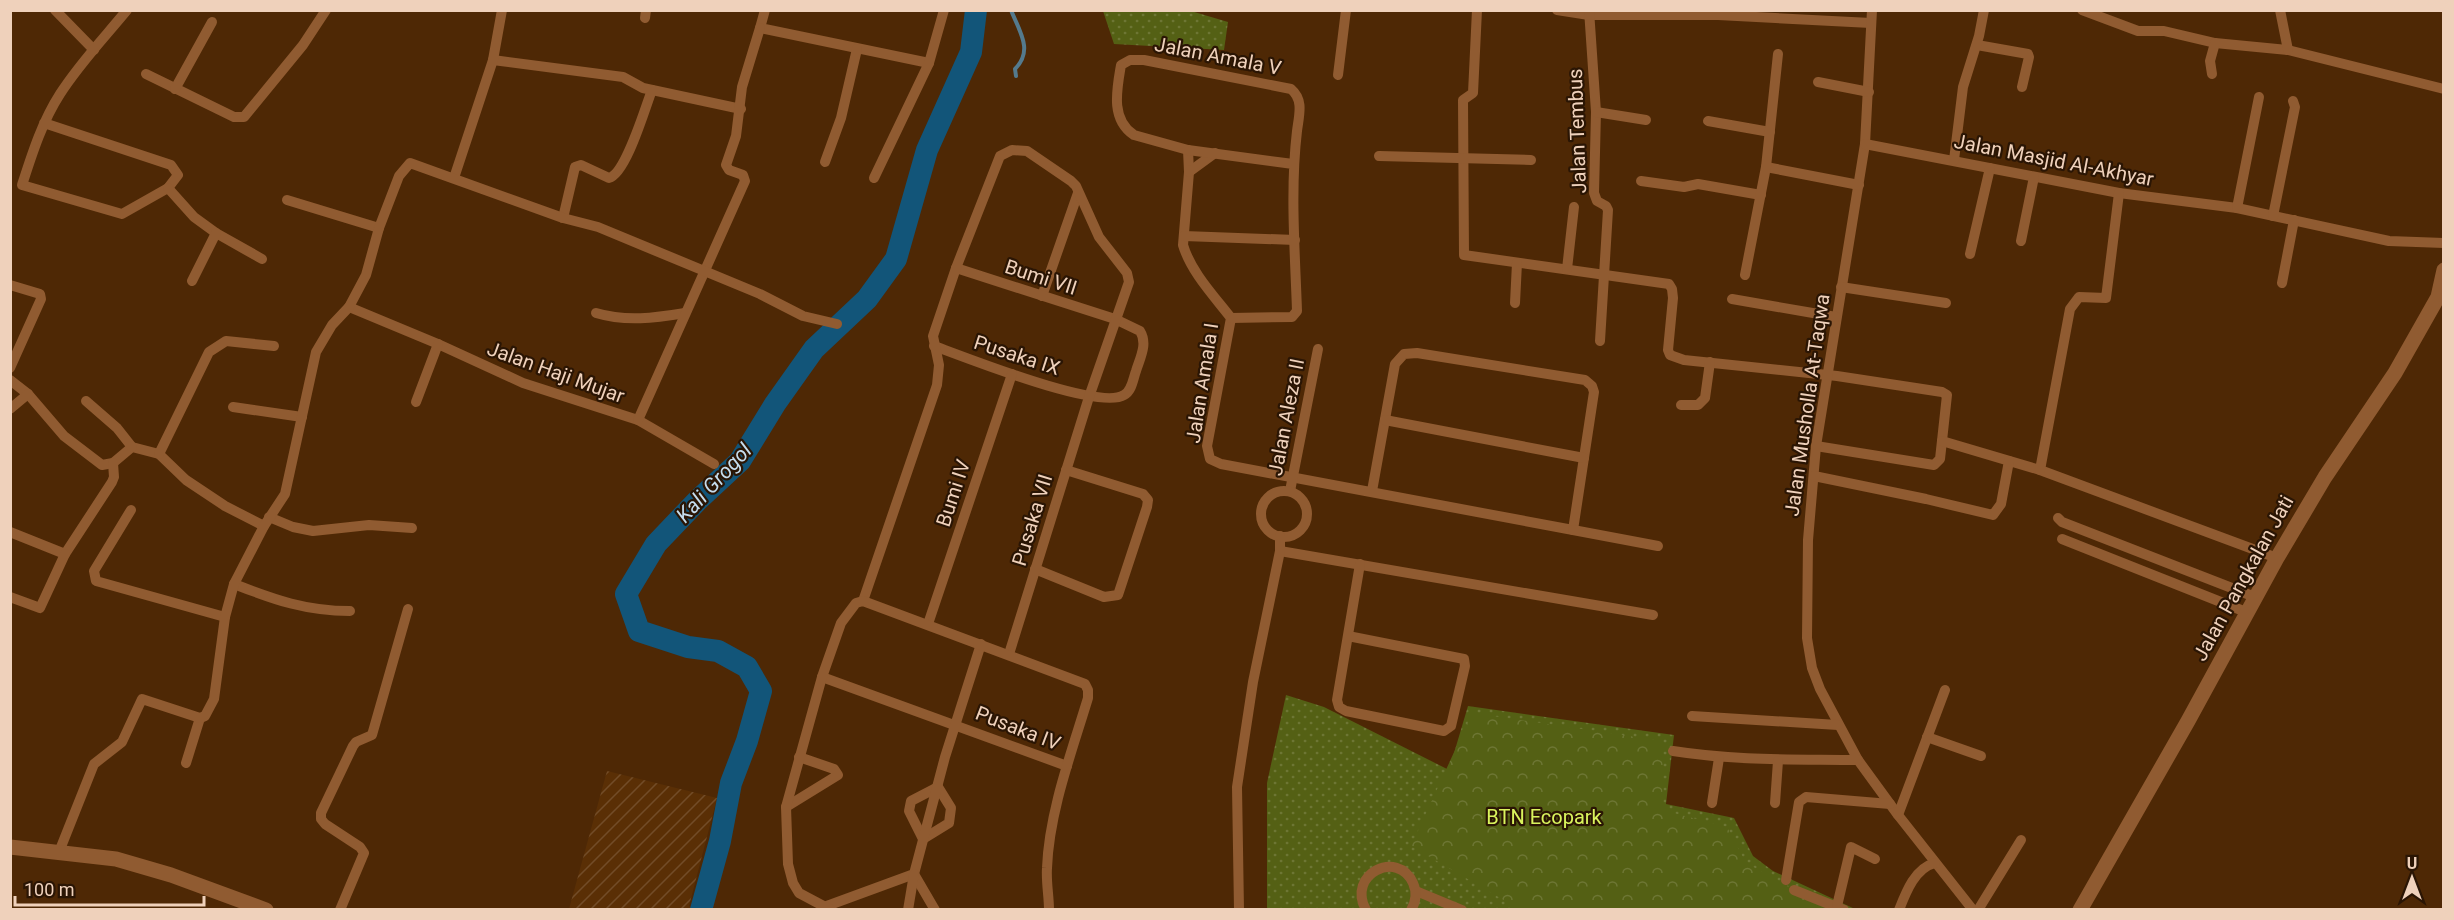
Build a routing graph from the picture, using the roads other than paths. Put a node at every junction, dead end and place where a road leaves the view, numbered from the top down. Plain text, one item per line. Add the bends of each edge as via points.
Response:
1 (55, 10) edge
2 (127, 10) edge
3 (326, 10) edge
4 (502, 10) edge
5 (765, 10) edge
6 (944, 10) edge
7 (1346, 10) edge
8 (1478, 10) edge
9 (1557, 10) edge
10 (1872, 10) edge
11 (1984, 10) edge
12 (2082, 10) edge
13 (2280, 10) edge
14 (1589, 13) edge
15 (212, 22) dead end
16 (1871, 23) junction
17 (760, 28) junction
18 (2215, 43) junction
19 (1977, 45) junction
20 (857, 49) junction
21 (94, 50) junction
22 (2288, 50) junction
23 (1778, 54) dead end
24 (493, 60) junction
25 (929, 63) junction
26 (146, 74) dead end
27 (2212, 74) dead end
28 (1338, 75) dead end
29 (1818, 82) dead end
30 (2022, 87) dead end
31 (175, 89) junction
32 (2444, 89) edge
33 (652, 90) junction
34 (1869, 92) junction
35 (2259, 97) dead end
36 (2293, 101) dead end
37 (741, 109) junction
38 (1596, 112) junction
39 (1646, 120) dead end
40 (1708, 121) dead end
41 (44, 123) junction
42 (1770, 132) junction
43 (1865, 144) junction
44 (1188, 150) junction
45 (1215, 153) junction
46 (1379, 156) dead end
47 (1465, 157) junction
48 (1531, 160) dead end
49 (1954, 160) junction
50 (825, 162) dead end
51 (1293, 164) junction
52 (1766, 167) junction
53 (1990, 168) junction
54 (1189, 172) junction
55 (2034, 177) junction
56 (454, 178) junction
57 (874, 178) dead end
58 (1641, 181) dead end
59 (1859, 185) junction
60 (168, 188) junction
61 (1078, 193) junction
62 (2119, 193) junction
63 (1761, 195) junction
64 (287, 200) dead end
65 (1574, 207) dead end
66 (2237, 208) junction
67 (2273, 216) junction
68 (563, 218) junction
69 (2294, 220) junction
70 (379, 228) junction
71 (216, 233) junction
72 (1184, 236) junction
73 (1295, 240) junction
74 (2021, 241) dead end
75 (2444, 243) edge
76 (1970, 254) dead end
77 (262, 259) dead end
78 (1517, 263) junction
79 (956, 268) junction
80 (1567, 269) junction
81 (2444, 270) edge
82 (703, 271) junction
83 (1745, 275) dead end
84 (1604, 276) junction
85 (192, 281) dead end
86 (2282, 283) dead end
87 (10, 285) edge
88 (1841, 287) junction
89 (1042, 296) junction
90 (1732, 300) dead end
91 (1515, 303) dead end
92 (1946, 303) dead end
93 (349, 307) junction
94 (596, 313) dead end
95 (686, 314) junction
96 (1836, 316) junction
97 (1231, 318) junction
98 (1115, 320) junction
99 (837, 324) dead end
100 (1600, 340) dead end
101 (438, 344) junction
102 (274, 345) dead end
103 (934, 346) junction
104 (1318, 349) dead end
105 (1710, 362) junction
106 (10, 368) edge
107 (1012, 374) junction
108 (1827, 375) junction
109 (10, 380) edge
110 (28, 394) junction
111 (1089, 397) junction
112 (86, 401) dead end
113 (416, 402) dead end
114 (1682, 405) dead end
115 (233, 406) dead end
116 (10, 409) edge
117 (302, 417) junction
118 (638, 420) junction
119 (1385, 420) junction
120 (1942, 441) junction
121 (1816, 446) junction
122 (132, 447) junction
123 (159, 454) junction
124 (1584, 458) junction
125 (2009, 461) junction
126 (113, 463) junction
127 (714, 464) dead end
128 (1066, 470) junction
129 (2040, 470) junction
130 (1814, 476) junction
131 (1292, 477) junction
132 (1290, 491) junction
133 (1372, 491) junction
134 (131, 510) dead end
135 (2058, 518) dead end
136 (267, 521) junction
137 (412, 528) dead end
138 (1573, 530) junction
139 (10, 532) edge
140 (1280, 537) junction
141 (2062, 539) dead end
142 (1658, 546) dead end
143 (1280, 551) junction
144 (65, 554) junction
145 (2277, 558) junction
146 (1360, 564) junction
147 (1035, 569) junction
148 (234, 584) junction
149 (10, 597) edge
150 (2255, 597) junction
151 (863, 601) junction
152 (408, 609) dead end
153 (350, 611) dead end
154 (2246, 612) junction
155 (1653, 615) dead end
156 (225, 617) junction
157 (928, 624) junction
158 (1348, 636) junction
159 (981, 644) junction
160 (1009, 654) junction
161 (822, 677) junction
162 (1945, 690) dead end
163 (1692, 716) dead end
164 (200, 718) junction
165 (956, 724) junction
166 (1838, 725) junction
167 (1927, 737) junction
168 (1673, 751) dead end
169 (1981, 756) dead end
170 (800, 758) junction
171 (1719, 758) junction
172 (1858, 760) junction
173 (1778, 761) junction
174 (186, 763) dead end
175 (1067, 766) junction
176 (938, 787) junction
177 (1712, 803) dead end
178 (1775, 803) dead end
179 (1890, 804) junction
180 (786, 807) junction
181 (1898, 815) junction
182 (923, 839) junction
183 (2021, 840) dead end
184 (10, 847) edge
185 (58, 852) junction
186 (1875, 859) dead end
187 (1935, 863) junction
188 (914, 874) junction
189 (1786, 880) dead end
190 (1794, 890) dead end
191 (1416, 891) junction
192 (827, 908) edge
193 (1841, 908) edge
194 (266, 909) edge
195 (339, 909) edge
196 (908, 909) edge
197 (935, 909) edge
198 (1049, 909) edge
199 (1239, 909) edge
200 (1366, 909) edge
201 (1411, 909) edge
202 (1462, 909) edge
203 (1899, 909) edge
204 (1973, 909) edge
205 (1978, 909) edge
206 (2080, 909) edge

1 - 21 street
2 - 21 street
3 - 31 street via 303,45 244,117 234,117
4 - 24 street
5 - 17 street
6 - 25 street
7 - 28 street
8 - 47 street via 1473,93 1463,100
9 - 14 street
10 - 16 street, Jalan Musholla At-Taqwa
11 - 19 street
12 - 18 street via 2138,32 2164,31
13 - 22 street
14 - 16 street
14 - 38 street, Jalan Tembus
15 - 31 street
16 - 34 street, Jalan Musholla At-Taqwa
17 - 20 street
17 - 37 street via 742,87
18 - 22 street
18 - 27 street via 2210,61
19 - 30 street via 2028,54
19 - 49 street via 1963,87
20 - 25 street
20 - 50 street via 841,118
21 - 41 street via 60,94
22 - 32 street
23 - 42 street
24 - 33 street via 623,77
24 - 56 street
25 - 57 street
26 - 31 street
29 - 34 street
33 - 37 street
33 - 68 street via 631,150 616,175 609,178 581,165 575,167
34 - 43 street, Jalan Musholla At-Taqwa
35 - 66 street
36 - 67 street
37 - 82 street via 726,165 745,181
38 - 39 street
38 - 84 street, Jalan Tembus via 1594,193 1608,210
40 - 42 street
41 - 60 street via 171,165 178,175
41 - 60 street via 22,185 122,214
42 - 52 street
43 - 49 street, Jalan Masjid Al-Akhyar
43 - 59 street, Jalan Musholla At-Taqwa
44 - 45 street
44 - 51 street, Jalan Amala V via 1126,130 1116,100 1120,65 1144,60 1291,88 1300,104
44 - 54 street, Jalan Amala I
45 - 51 street
45 - 54 street
46 - 47 street
47 - 48 street
47 - 78 street via 1464,255
49 - 53 street, Jalan Masjid Al-Akhyar
51 - 73 street
52 - 59 street
52 - 63 street
53 - 55 street, Jalan Masjid Al-Akhyar
53 - 76 street
54 - 72 street, Jalan Amala I
55 - 62 street, Jalan Masjid Al-Akhyar
55 - 74 street
56 - 68 street
56 - 70 street via 410,163 399,176
58 - 63 street via 1684,187 1698,184
59 - 88 street, Jalan Musholla At-Taqwa
60 - 71 street via 194,217
61 - 79 street via 1071,181 1027,151 1012,150 1000,156
61 - 89 street
61 - 98 street, Pusaka VII via 1099,237 1129,277
62 - 66 street, Jalan Masjid Al-Akhyar
62 - 129 street via 2106,298 2079,297 2070,309
63 - 83 street
64 - 70 street
65 - 80 street
66 - 67 street, Jalan Masjid Al-Akhyar
67 - 69 street, Jalan Masjid Al-Akhyar
68 - 82 street via 598,227
69 - 75 street, Jalan Masjid Al-Akhyar via 2389,241
69 - 86 street
70 - 93 street via 366,275
71 - 77 street
71 - 85 street
72 - 73 street
72 - 97 street, Jalan Amala I via 1186,255
73 - 97 street via 1297,310 1292,316
78 - 80 street
78 - 91 street
79 - 89 street, Bumi VII
79 - 103 street via 933,336
80 - 84 street
81 - 145 main road, Jalan Pangkalan Jati via 2438,297 2401,363
82 - 95 street
82 - 99 street via 803,316
84 - 100 street, Jalan Tembus
84 - 105 street via 1669,284 1670,355
87 - 106 street via 40,294 41,300
88 - 92 street
88 - 96 street, Jalan Musholla At-Taqwa
89 - 98 street, Bumi VII
90 - 96 street
93 - 101 street, Jalan Haji Mujar
93 - 117 street via 332,325 316,352
94 - 95 street via 646,319
95 - 118 street
96 - 108 street, Jalan Musholla At-Taqwa
97 - 131 street, Jalan Amala I via 1206,452 1221,464
98 - 111 street, Pusaka VII
98 - 111 street, Bumi VII via 1140,331 1144,342 1130,390 1123,396
101 - 113 street
101 - 118 street, Jalan Haji Mujar via 523,383
102 - 123 street via 226,341 209,352
103 - 107 street, Pusaka IX
103 - 151 street via 939,365 937,385
104 - 131 street, Jalan Aleza II
105 - 108 street
105 - 114 street via 1705,398 1698,405
107 - 111 street, Pusaka IX
107 - 157 street, Bumi IV
108 - 120 street via 1945,393
108 - 121 street, Jalan Musholla At-Taqwa
109 - 110 street
110 - 116 street
110 - 126 street via 64,436 102,465
111 - 128 street, Pusaka VII
112 - 122 street
115 - 117 street
117 - 136 street via 285,494
118 - 127 street, Jalan Haji Mujar
119 - 124 street
119 - 124 street via 1395,364 1404,354 1585,381 1593,386 1594,392
119 - 133 street
120 - 121 street via 1940,459 1934,465
120 - 125 street
121 - 130 street, Jalan Musholla At-Taqwa
122 - 123 street
122 - 126 street
123 - 136 street via 186,480 225,506
124 - 138 street
125 - 129 street
125 - 130 street via 2001,504 1993,515
126 - 144 street via 112,482
128 - 147 street, Pusaka VII
128 - 147 street via 1143,494 1148,500 1147,507 1118,595 1104,597
129 - 145 street
130 - 166 street, Jalan Musholla At-Taqwa via 1808,540 1807,638 1812,668
131 - 132 street, Jalan Aleza II
131 - 133 street
132 - 140 street via 1300,497 1307,515 1299,532
132 - 140 street via 1271,495 1261,513 1263,524
133 - 138 street
134 - 156 street via 94,572 96,581
135 - 150 street
136 - 137 street via 313,531 369,525
136 - 148 street
138 - 142 street
139 - 144 street
140 - 143 street
141 - 154 street
143 - 146 street
143 - 199 street via 1253,682 1237,787
144 - 149 street via 42,607
145 - 150 main road, Jalan Pangkalan Jati
146 - 155 street
146 - 158 street
147 - 160 street, Pusaka VII
148 - 153 street via 293,605
148 - 156 street
150 - 154 main road, Jalan Pangkalan Jati
151 - 157 street
151 - 161 street via 855,603 841,623
152 - 195 street via 372,735 353,746 321,813 325,824 364,853
154 - 206 main road, Jalan Pangkalan Jati
156 - 164 street via 214,699
157 - 159 street
158 - 158 street via 1464,658 1451,726 1444,731 1339,707
159 - 160 street
159 - 165 street
160 - 175 street via 1085,684 1088,690
161 - 165 street, Pusaka IV
161 - 170 street
162 - 167 street
163 - 166 street
164 - 174 street
164 - 185 street via 142,699 122,742 94,764
165 - 175 street, Pusaka IV
165 - 176 street
166 - 172 street, Jalan Musholla At-Taqwa
167 - 169 street
167 - 181 street
168 - 171 street
170 - 180 street
170 - 180 street via 834,769 838,775
171 - 173 street
171 - 177 street
172 - 173 street
172 - 179 street, Jalan Musholla At-Taqwa
173 - 178 street
175 - 198 street via 1047,868
176 - 182 street
176 - 182 street via 951,808 949,823
176 - 182 street via 911,801 909,811
179 - 181 street, Jalan Musholla At-Taqwa
179 - 189 street via 1806,797 1799,802
180 - 192 street via 788,864 793,883 799,893
181 - 187 street, Jalan Musholla At-Taqwa
182 - 188 street
183 - 205 street
184 - 185 main road
185 - 194 main road via 127,862
186 - 193 street via 1851,847
187 - 203 street via 1922,869
187 - 204 street, Jalan Musholla At-Taqwa
188 - 192 street
188 - 196 street
188 - 197 street
190 - 193 street
191 - 200 street via 1410,876 1396,867 1380,867 1366,877 1360,892
191 - 201 street
191 - 202 street

